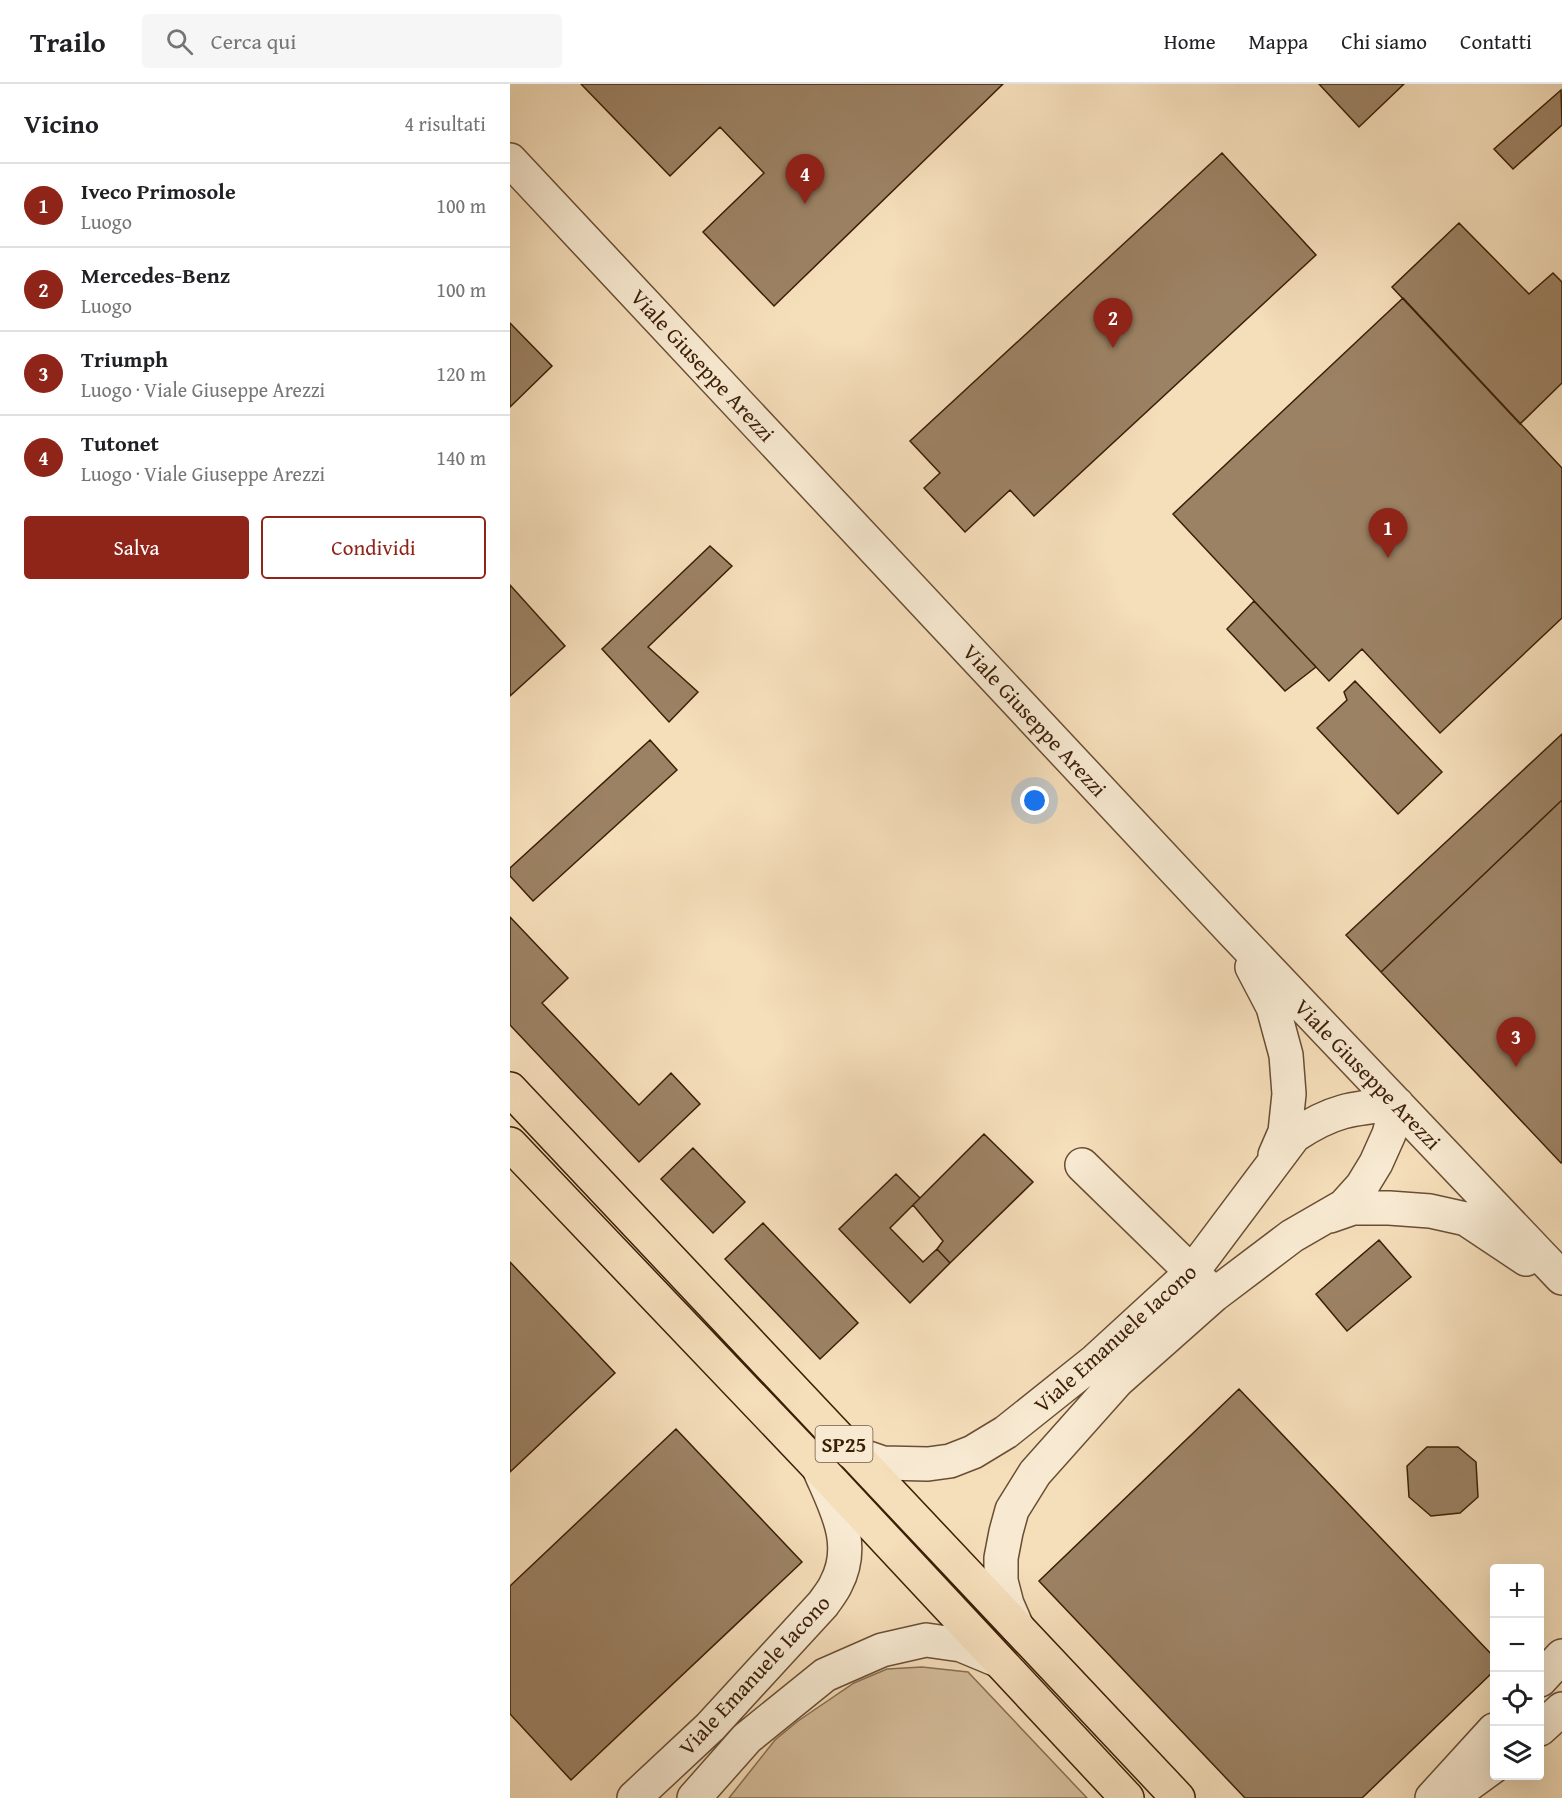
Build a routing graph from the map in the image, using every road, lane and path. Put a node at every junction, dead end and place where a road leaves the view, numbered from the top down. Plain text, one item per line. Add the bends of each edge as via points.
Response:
1 (510, 160) edge
2 (1232, 931) junction
3 (510, 1089) edge
4 (1397, 1104) junction
5 (510, 1144) edge
6 (1082, 1165) dead end
7 (1270, 1167) junction
8 (1320, 1220) junction
9 (1192, 1272) junction
10 (1562, 1280) edge
11 (1214, 1295) junction
12 (851, 1452) junction
13 (820, 1469) junction
14 (1017, 1628) junction
15 (1562, 1656) edge
16 (997, 1660) junction
17 (1544, 1675) edge
18 (1562, 1709) edge
19 (1562, 1719) edge
20 (1542, 1726) edge
21 (1544, 1731) edge
22 (1490, 1734) edge
23 (1490, 1769) edge
24 (634, 1798) edge
25 (694, 1798) edge
26 (1127, 1798) edge
27 (1178, 1798) edge
28 (1432, 1798) edge
29 (1450, 1798) edge

1 - 2 street, Viale Giuseppe Arezzi
2 - 4 street, Viale Giuseppe Arezzi
2 - 7 street via 1273,1007 1286,1055 1286,1132
3 - 12 main road, SP25
4 - 7 street, Viale Emanuele Iacono via 1339,1112 1316,1121 1294,1136
4 - 8 street via 1389,1134 1362,1186 1344,1206
4 - 10 street, Viale Giuseppe Arezzi
5 - 13 main road, SP25
6 - 9 street
7 - 9 street, Viale Emanuele Iacono
8 - 10 street via 1353,1208 1430,1211 1466,1219
8 - 11 street via 1292,1236
9 - 11 street
9 - 12 street, Viale Emanuele Iacono via 1042,1405 973,1452 950,1461 906,1465 883,1463
11 - 14 street via 1117,1380 1025,1487 1012,1510 1001,1558 1001,1581
12 - 14 main road, SP25
13 - 16 main road, SP25
13 - 24 street, Viale Emanuele Iacono via 842,1522 846,1554 837,1584 711,1726
14 - 27 main road, SP25
15 - 17 street
16 - 25 street, Viale Emanuele Iacono via 961,1645 926,1640 882,1650 825,1675 747,1738
16 - 26 main road, SP25
18 - 20 street
19 - 21 street
22 - 28 street
23 - 29 street

